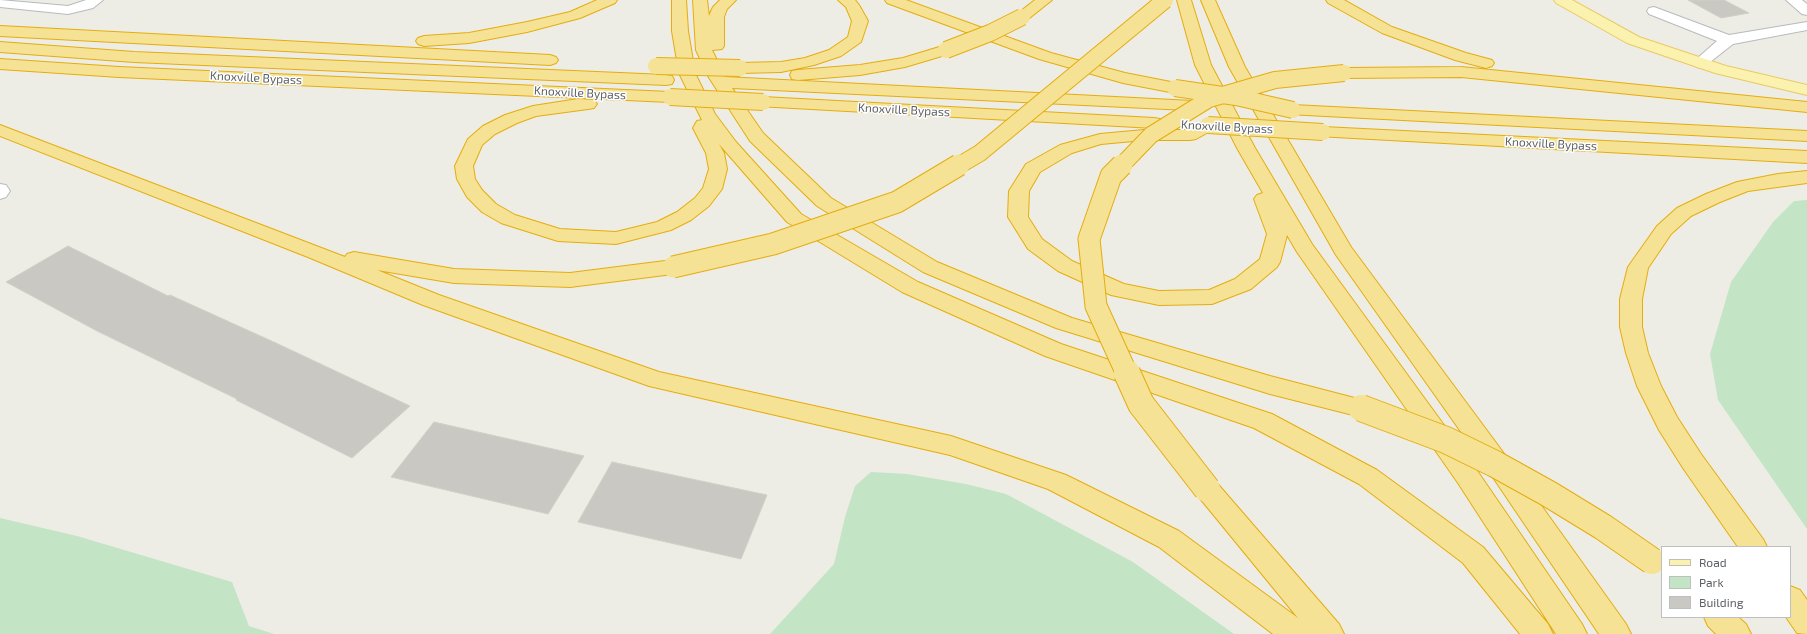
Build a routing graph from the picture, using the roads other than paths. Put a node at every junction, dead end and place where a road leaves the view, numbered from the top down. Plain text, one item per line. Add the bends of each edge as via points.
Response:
1 (96, 0) edge
2 (610, 0) edge
3 (679, 0) edge
4 (700, 0) edge
5 (729, 0) edge
6 (845, 0) edge
7 (892, 0) edge
8 (1045, 0) edge
9 (1165, 0) edge
10 (1184, 0) edge
11 (1208, 0) edge
12 (1333, 0) edge
13 (1561, 0) edge
14 (1792, 0) edge
15 (0, 3) edge
16 (1654, 11) dead end
17 (1807, 11) edge
18 (1807, 26) edge
19 (0, 31) edge
20 (1728, 40) junction
21 (292, 45) junction
22 (0, 47) edge
23 (1700, 63) junction
24 (0, 64) edge
25 (716, 74) junction
26 (746, 77) junction
27 (1589, 85) junction
28 (668, 88) junction
29 (1807, 90) edge
30 (1807, 107) edge
31 (1293, 110) junction
32 (707, 114) junction
33 (1208, 126) junction
34 (0, 130) edge
35 (1807, 136) edge
36 (1246, 148) junction
37 (1807, 157) edge
38 (1807, 177) edge
39 (0, 189) edge
40 (0, 193) edge
41 (315, 252) junction
42 (1752, 546) edge
43 (1657, 565) edge
44 (1791, 600) edge
45 (1719, 618) edge
46 (1807, 624) edge
47 (1296, 634) edge
48 (1329, 634) edge
49 (1538, 634) edge
50 (1572, 634) edge
51 (1616, 634) edge
52 (1736, 634) edge

1 - 15 street via 88,5 68,10
2 - 21 highway via 574,14 527,27 469,38 398,44
3 - 32 highway via 680,31 688,73
4 - 25 highway via 704,50
5 - 25 highway via 720,7 716,17
6 - 26 highway via 852,5 860,21 854,38 835,53
7 - 31 highway, bridge via 1045,56 1122,78 1236,97
8 - 26 highway, bridge via 1022,18 990,33 905,62 860,70
9 - 41 highway, bridge via 980,153 897,202 773,244 673,267 570,280 462,276
10 - 36 highway via 1203,65
11 - 51 highway via 1237,66 1343,250
12 - 27 highway via 1387,30 1461,58
13 - 23 main road via 1633,40
14 - 17 street
16 - 20 street
18 - 20 street
19 - 21 highway
20 - 23 street
21 - 26 highway, bridge via 656,66
22 - 28 highway, Knoxville Bypass
23 - 29 main road
24 - 28 highway, Knoxville Bypass via 134,72
25 - 26 highway, Knoxville Bypass
25 - 28 highway, Knoxville Bypass
25 - 43 highway, bridge via 756,137 824,202 930,267 1064,323 1270,386 1361,408 1446,440 1550,494
26 - 31 highway, Knoxville Bypass, bridge
27 - 30 highway
27 - 48 highway, bridge via 1461,72 1344,73 1275,80 1209,99 1151,135 1111,176 1089,239 1096,306 1141,404 1207,489
28 - 32 highway via 619,105 578,104 533,111 511,119 489,130 474,143 464,166 466,179 474,193 489,208 508,220 558,235 616,238 664,226 684,216 702,202 712,189 718,169 715,153 702,128
28 - 33 highway, Knoxville Bypass, bridge via 763,102
31 - 35 highway, Knoxville Bypass
32 - 49 highway via 730,146 794,218 910,287 1053,350 1263,421 1368,477 1473,555
33 - 36 highway via 1190,135 1144,135 1100,140 1066,149 1033,168 1019,191 1018,216 1035,244 1065,266 1119,290 1159,298 1212,296 1243,284 1270,262 1277,234
33 - 37 highway, Knoxville Bypass, bridge
34 - 41 highway
36 - 50 highway via 1304,247 1467,476
38 - 42 highway via 1744,186 1684,212 1664,230 1638,267 1631,300 1631,327 1649,386 1692,461
39 - 40 street
41 - 47 highway via 431,300 657,380 950,446 1057,482 1169,539
44 - 46 highway
45 - 52 highway

